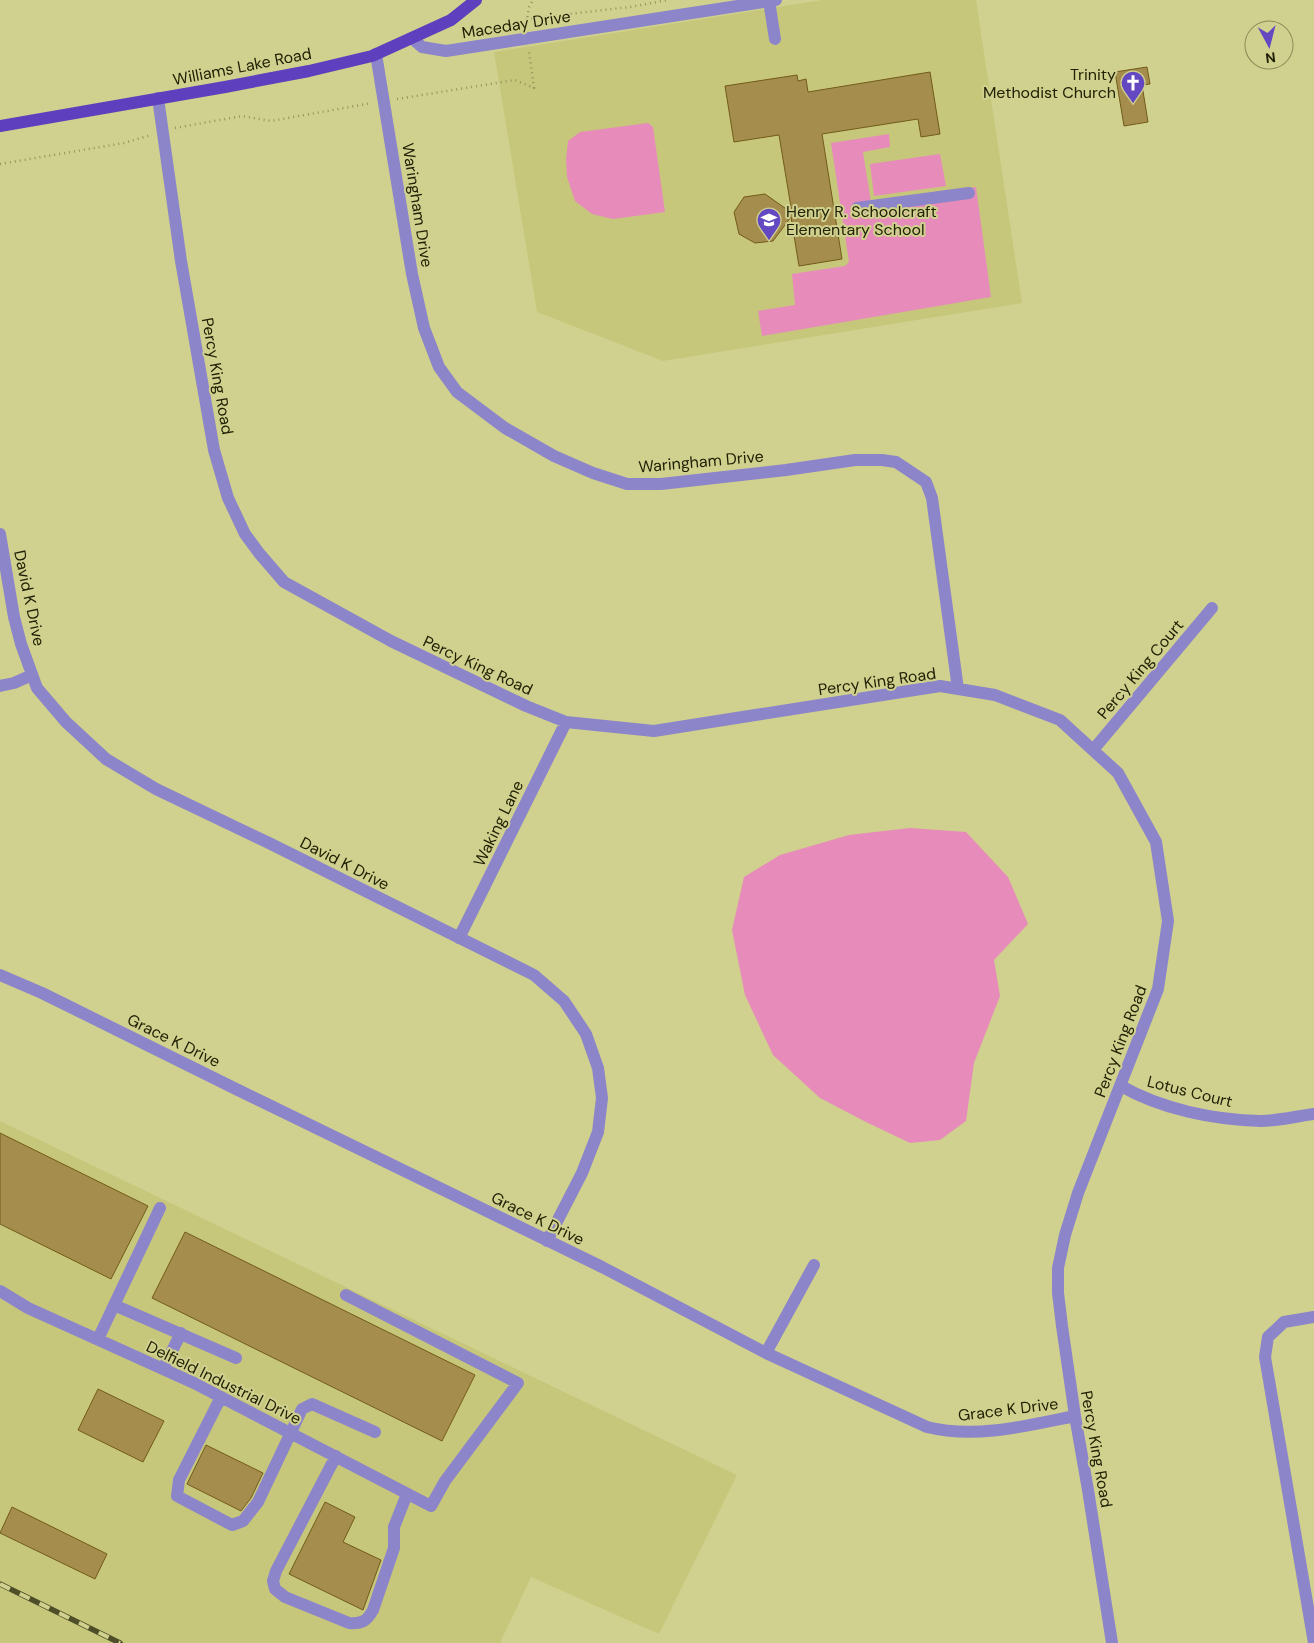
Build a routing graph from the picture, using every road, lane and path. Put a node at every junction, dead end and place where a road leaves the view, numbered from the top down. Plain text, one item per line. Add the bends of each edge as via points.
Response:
1 (476, 0) edge
2 (533, 0) edge
3 (668, 0) edge
4 (773, 0) edge
5 (526, 19) junction
6 (526, 34) dead end
7 (412, 38) junction
8 (775, 39) dead end
9 (528, 47) dead end
10 (376, 54) junction
11 (158, 98) junction
12 (384, 101) junction
13 (0, 126) edge
14 (162, 131) junction
15 (0, 164) edge
16 (969, 193) dead end
17 (857, 208) dead end
18 (0, 534) edge
19 (1212, 608) dead end
20 (32, 675) junction
21 (0, 686) edge
22 (958, 690) junction
23 (566, 722) junction
24 (1093, 750) junction
25 (459, 938) junction
26 (0, 975) edge
27 (1121, 1086) junction
28 (1314, 1114) edge
29 (160, 1208) dead end
30 (548, 1241) junction
31 (814, 1265) dead end
32 (0, 1291) edge
33 (346, 1295) dead end
34 (114, 1305) junction
35 (1314, 1317) edge
36 (180, 1332) junction
37 (98, 1339) junction
38 (766, 1353) junction
39 (236, 1358) dead end
40 (163, 1369) junction
41 (220, 1397) junction
42 (1074, 1416) junction
43 (375, 1432) dead end
44 (290, 1433) junction
45 (336, 1456) junction
46 (407, 1494) junction
47 (1112, 1643) edge
48 (1314, 1643) edge

1 - 7 main road, Williams Lake Road via 451,20
2 - 5 path
3 - 5 path
4 - 7 street, Maceday Drive via 446,51 422,46
4 - 8 street
5 - 6 path
7 - 10 main road, Williams Lake Road
9 - 12 path via 534,88 515,80
10 - 11 main road, Williams Lake Road via 309,71
10 - 12 street, Waringham Drive
11 - 13 main road, Williams Lake Road
11 - 14 street, Percy King Road
12 - 14 path via 271,120 242,116
12 - 22 street, Waringham Drive via 424,328 440,367 457,392 505,428 554,456 628,484 661,484 855,460 896,462 926,482 932,498
14 - 15 path via 124,143
14 - 23 street, Percy King Road via 214,450 228,498 245,534 284,582 391,641
16 - 17 street
18 - 20 street, David K Drive via 14,617
19 - 24 street, Percy King Court
20 - 21 street
20 - 25 street, David K Drive via 37,688 66,722 106,758 139,779
22 - 23 street, Percy King Road via 940,686 654,731
22 - 24 street, Percy King Road via 995,695 1060,720
23 - 25 street, Waking Lane
24 - 27 street, Percy King Road via 1118,773 1156,842 1168,921 1158,989
25 - 30 street, David K Drive via 534,975 564,1001 586,1034 598,1068 602,1098 598,1132 582,1173
26 - 30 street, Grace K Drive
27 - 28 street, Lotus Court via 1179,1109 1221,1118 1263,1121
27 - 42 street, Percy King Road via 1078,1193 1058,1268 1058,1294
29 - 34 street
30 - 38 street, Grace K Drive
31 - 38 street
32 - 37 street, Delfield Industrial Drive via 28,1308
33 - 46 street, Delfield Industrial Drive via 518,1383 445,1480 431,1506
34 - 36 street
34 - 37 street
35 - 48 street via 1284,1322 1268,1337 1265,1357
36 - 39 street
36 - 40 street
37 - 40 street, Delfield Industrial Drive
38 - 42 street, Grace K Drive via 927,1427 947,1432 1032,1425
40 - 41 street, Delfield Industrial Drive
41 - 44 street, Delfield Industrial Drive
41 - 44 street via 179,1480 177,1496 224,1521 232,1525 243,1521 258,1502
42 - 47 street, Percy King Road
43 - 44 street via 312,1404 302,1409
44 - 45 street, Delfield Industrial Drive
45 - 46 street, Delfield Industrial Drive
45 - 46 street via 276,1571 275,1589 284,1596 349,1623 360,1624 368,1619 394,1548 394,1527

